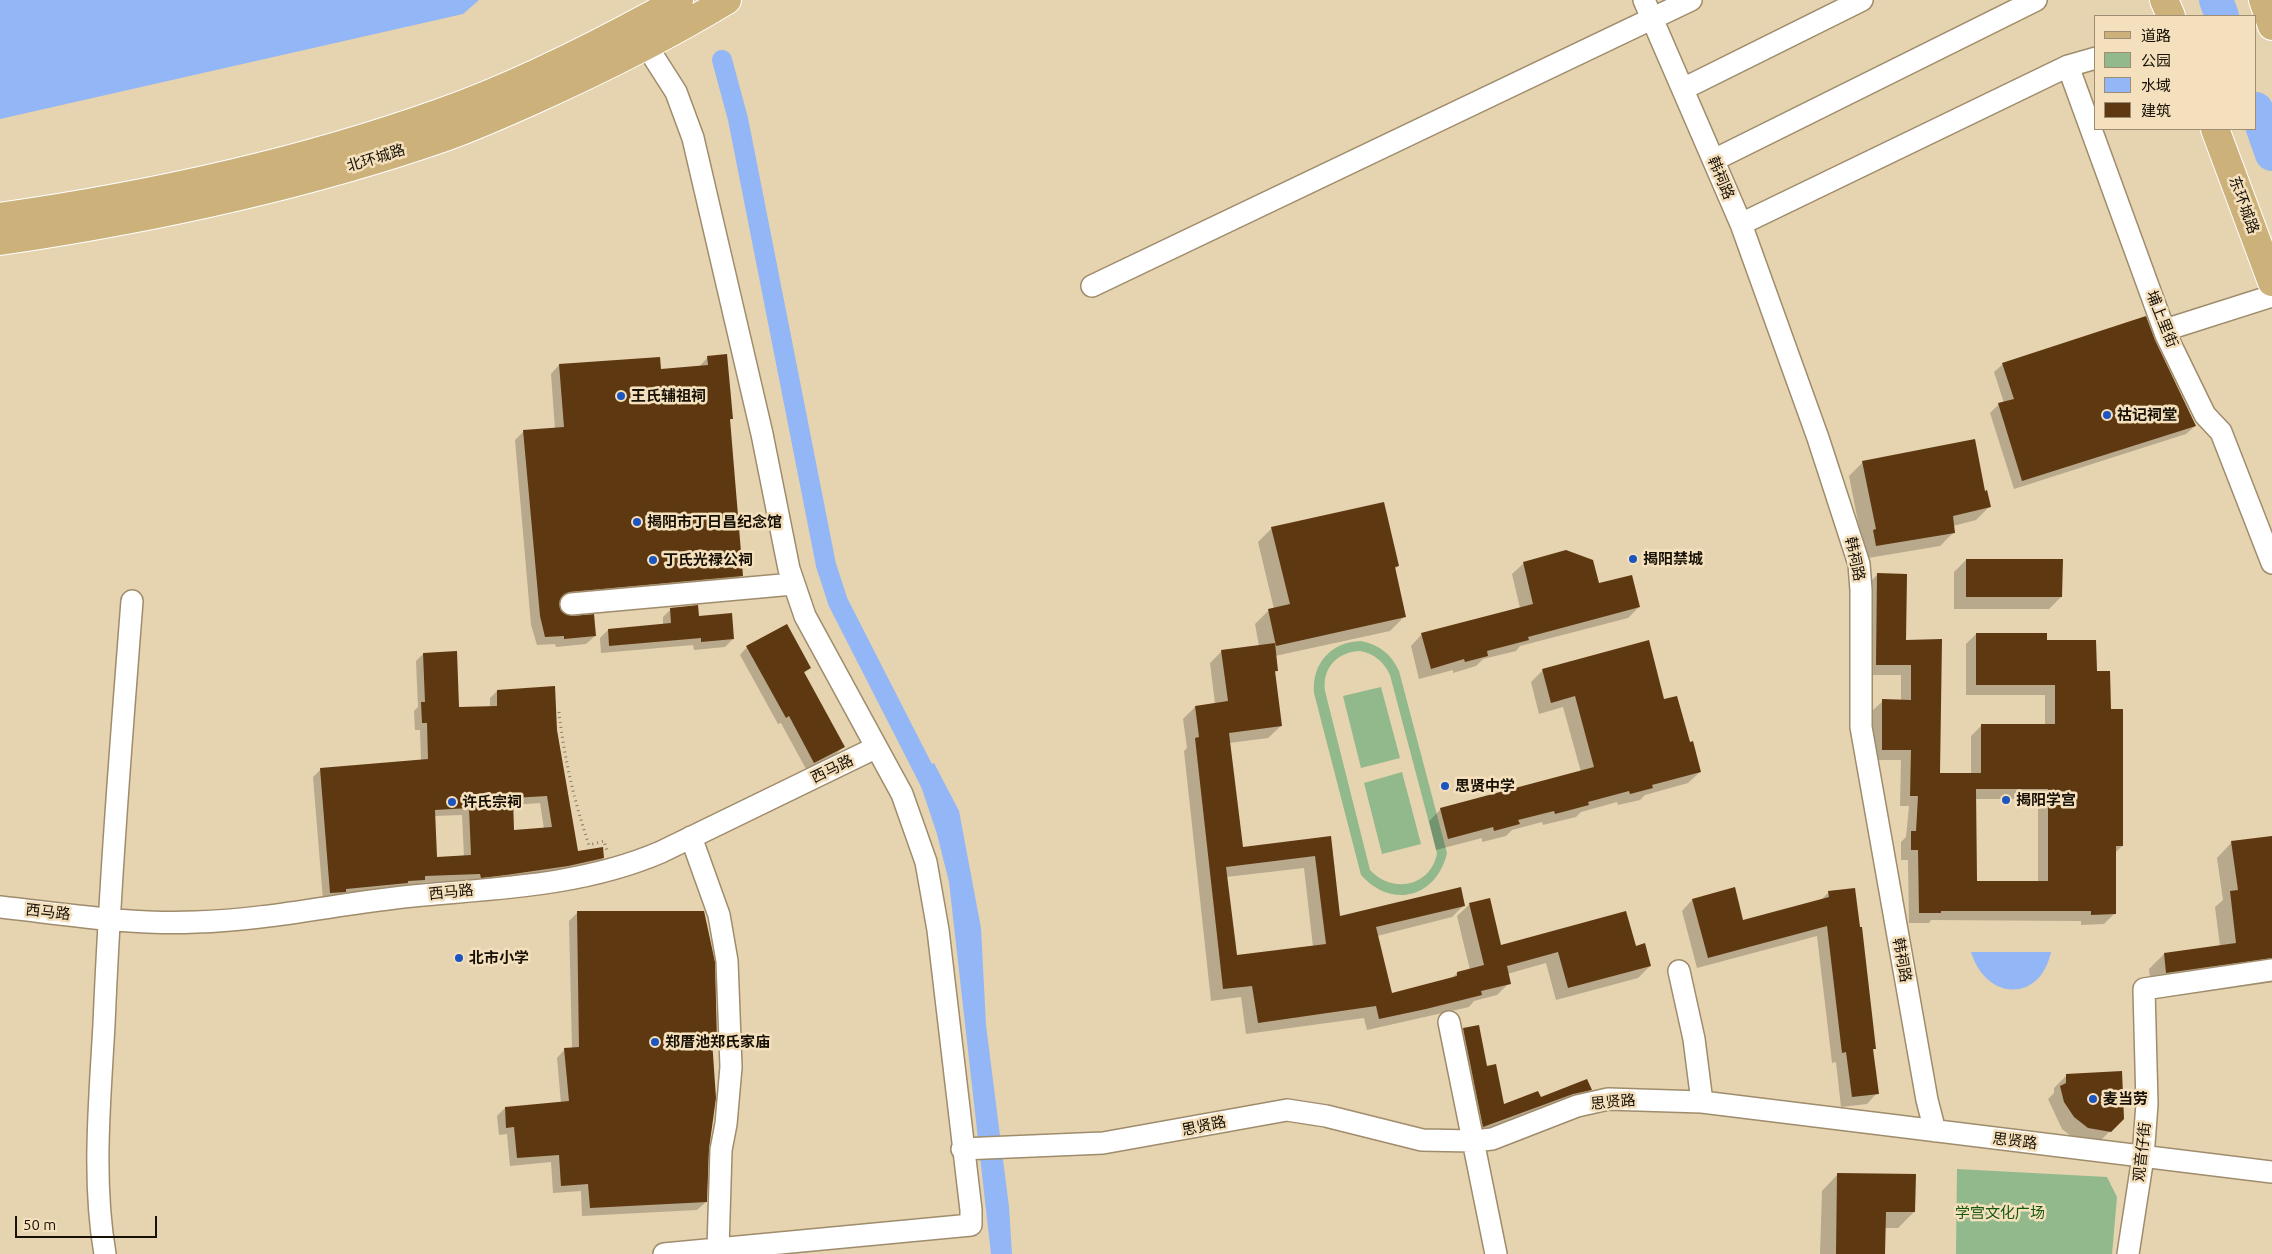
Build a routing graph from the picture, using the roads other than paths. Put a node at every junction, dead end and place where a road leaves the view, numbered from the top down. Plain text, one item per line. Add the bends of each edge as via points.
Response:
1 (679, 0) edge
2 (727, 0) edge
3 (1691, 0) edge
4 (1862, 0) edge
5 (2036, 0) edge
6 (2164, 0) edge
7 (2263, 0) edge
8 (1648, 9) edge
9 (2171, 15) edge
10 (2272, 26) edge
11 (646, 45) junction
12 (2094, 59) edge
13 (2068, 66) junction
14 (1683, 89) junction
15 (2215, 130) edge
16 (1714, 160) junction
17 (0, 216) edge
18 (1741, 224) junction
19 (0, 241) edge
20 (2272, 282) edge
21 (1092, 286) dead end
22 (2272, 296) edge
23 (2165, 330) junction
24 (2272, 563) edge
25 (794, 584) junction
26 (132, 601) dead end
27 (572, 604) dead end
28 (875, 748) junction
29 (691, 837) junction
30 (0, 907) edge
31 (108, 918) junction
32 (2272, 970) edge
33 (1679, 971) dead end
34 (1449, 1022) dead end
35 (1702, 1102) junction
36 (1935, 1131) junction
37 (1473, 1141) junction
38 (967, 1148) junction
39 (2143, 1157) junction
40 (2272, 1172) edge
41 (718, 1249) junction
42 (105, 1254) edge
43 (664, 1254) edge
44 (1496, 1254) edge
45 (2128, 1254) edge

1 - 17 main road, 北环城路 via 605,40 498,89 438,114 376,134 183,184
2 - 11 main road, 北环城路
3 - 8 street
4 - 14 street
5 - 16 street
6 - 9 main road
7 - 10 main road
8 - 14 street, 韩祠路
8 - 21 street
11 - 19 main road, 北环城路 via 507,112 446,137 374,159 179,209
11 - 25 street via 676,92 693,138
12 - 13 street
13 - 18 street
13 - 23 street, 埔上里街
14 - 16 street, 韩祠路
15 - 20 main road, 东环城路
16 - 18 street, 韩祠路
18 - 36 street, 韩祠路 via 1818,438 1859,564 1862,590 1861,727
22 - 23 street
23 - 24 street, 埔上里街 via 2206,415 2221,432
25 - 27 street
25 - 28 street via 806,616
26 - 31 street
28 - 29 street, 西马路
28 - 38 street via 902,794 926,862
29 - 31 street, 西马路 via 653,856 613,870 561,881 368,901 238,920 172,923
29 - 41 street via 719,915 727,961 731,1066 721,1150
30 - 31 street, 西马路
31 - 42 street via 100,1118 100,1208
32 - 39 street, 观音仔街 via 2144,990 2147,1104
33 - 35 street via 1694,1040
34 - 37 street
35 - 36 street, 思贤路
35 - 37 street, 思贤路 via 1622,1098 1600,1101 1577,1106 1492,1139
36 - 39 street, 思贤路
37 - 38 street, 思贤路 via 1422,1140 1326,1116 1287,1110 1104,1143
37 - 44 street
38 - 41 street via 971,1225
39 - 40 street, 思贤路
39 - 45 street, 观音仔街
41 - 43 street

